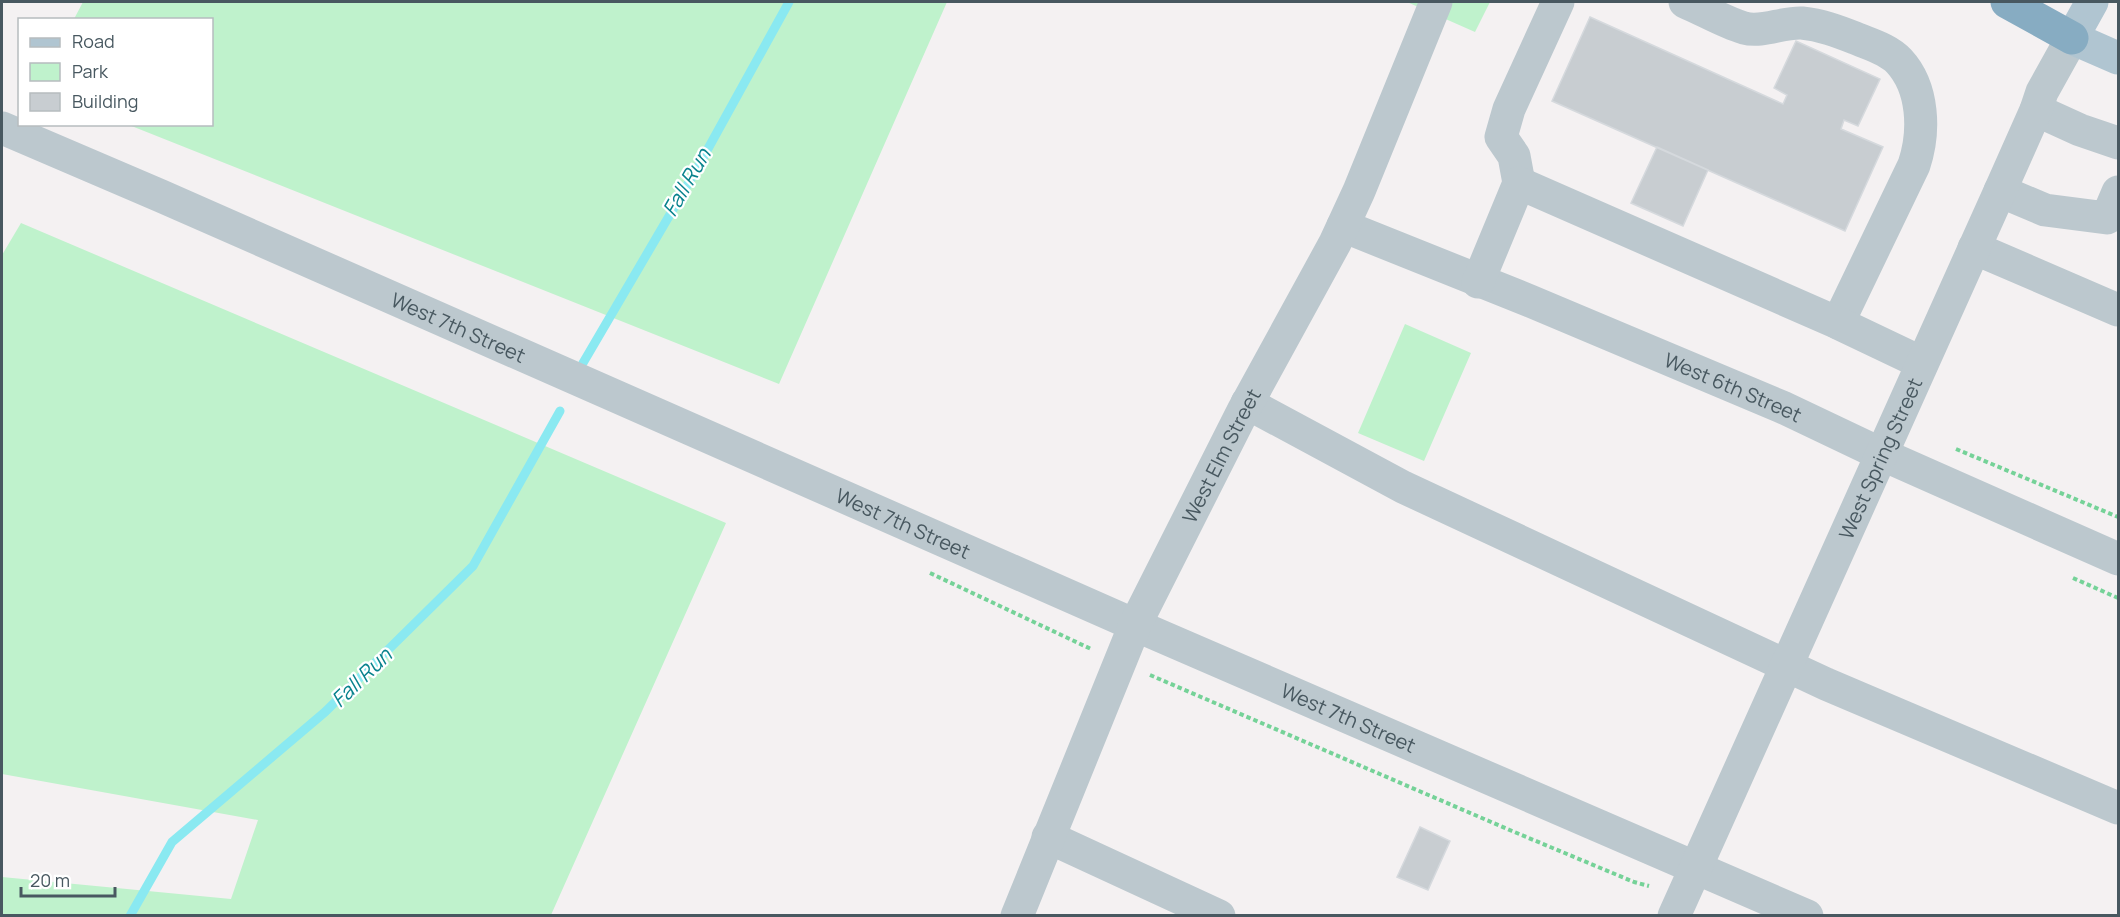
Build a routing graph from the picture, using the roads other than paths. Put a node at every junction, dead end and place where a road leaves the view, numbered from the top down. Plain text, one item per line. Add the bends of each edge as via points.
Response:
1 (1436, 2) edge
2 (1558, 2) edge
3 (1685, 2) edge
4 (2007, 2) edge
5 (2092, 2) edge
6 (2072, 38) junction
7 (2118, 58) edge
8 (2036, 110) junction
9 (2, 128) edge
10 (2118, 143) edge
11 (1519, 183) junction
12 (2000, 190) junction
13 (2114, 211) edge
14 (1343, 226) junction
15 (1974, 248) junction
16 (1478, 282) junction
17 (2118, 310) edge
18 (1838, 323) junction
19 (1922, 363) junction
20 (1247, 403) junction
21 (1881, 454) junction
22 (2118, 559) edge
23 (1135, 625) junction
24 (1786, 665) junction
25 (2118, 808) edge
26 (1048, 837) junction
27 (1696, 866) junction
28 (1017, 915) edge
29 (1219, 915) edge
30 (1674, 915) edge
31 (1807, 915) edge

1 - 14 street, West Elm Street
2 - 11 street via 1509,109 1501,136 1514,156
3 - 18 street via 1743,28 1756,30 1800,23 1824,26 1877,47 1898,60 1914,84 1921,128 1919,150
4 - 6 highway
5 - 6 main road, West Spring Street
6 - 7 main road
6 - 8 street, West Spring Street
8 - 10 street
8 - 12 street, West Spring Street
9 - 23 street, West 7th Street
11 - 16 street
11 - 18 street
12 - 13 street via 2045,210
12 - 15 street, West Spring Street
14 - 16 street, West 6th Street
14 - 20 street, West Elm Street
15 - 17 street
15 - 19 street, West Spring Street
16 - 21 street, West 6th Street via 1782,407
18 - 19 street
19 - 21 street, West Spring Street
20 - 23 street, West Elm Street
20 - 24 street via 1403,487
21 - 22 street, West 6th Street
21 - 24 street, West Spring Street
23 - 26 street, West Elm Street
23 - 27 street, West 7th Street
24 - 25 street
24 - 27 street, West Spring Street
26 - 28 street, West Elm Street
26 - 29 street
27 - 30 street, West Spring Street
27 - 31 street, West 7th Street

